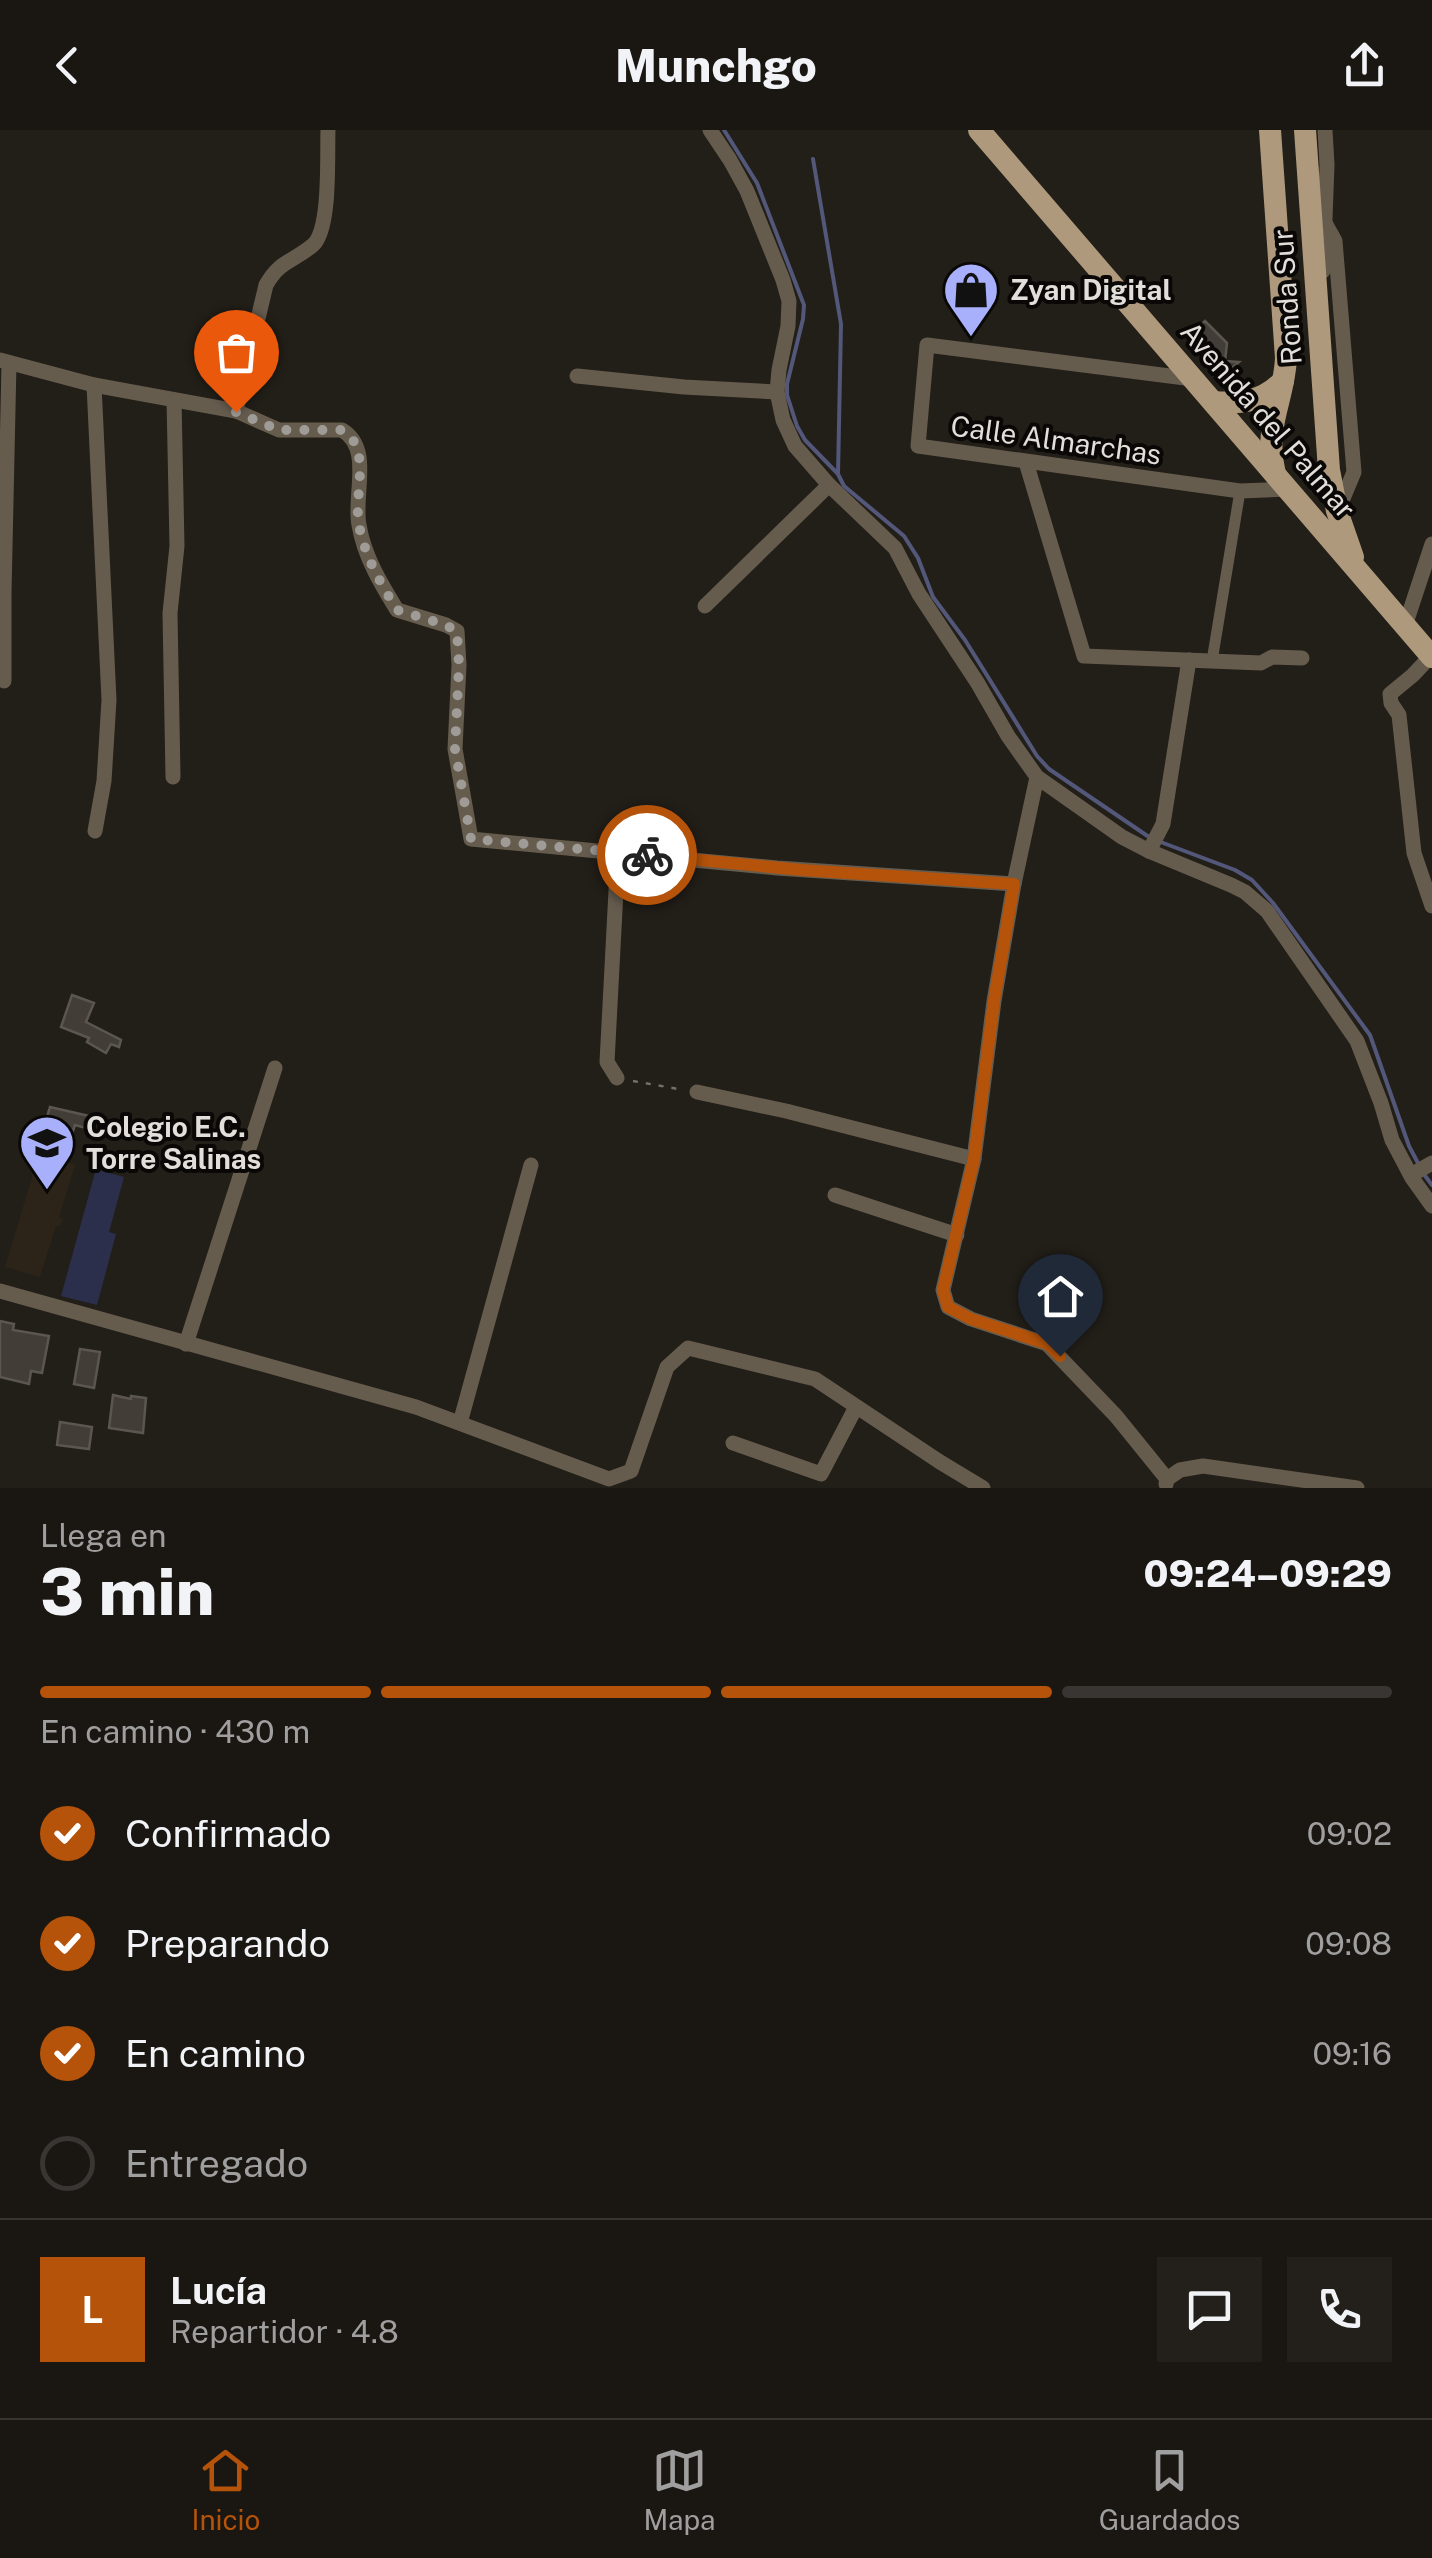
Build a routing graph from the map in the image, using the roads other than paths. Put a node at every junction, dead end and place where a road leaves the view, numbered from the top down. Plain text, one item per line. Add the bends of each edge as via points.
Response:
1 (328, 130) edge
2 (710, 130) edge
3 (979, 130) edge
4 (1270, 130) edge
5 (1305, 130) edge
6 (1326, 130) edge
7 (1325, 222) junction
8 (1280, 262) junction
9 (1318, 320) junction
10 (1321, 356) junction
11 (5, 362) edge
12 (576, 376) dead end
13 (1193, 379) junction
14 (1284, 381) junction
15 (94, 385) junction
16 (777, 392) junction
17 (174, 400) junction
18 (1212, 402) junction
19 (236, 412) junction
20 (1026, 462) junction
21 (1282, 482) junction
22 (829, 486) junction
23 (1240, 490) junction
24 (1337, 511) junction
25 (1432, 544) edge
26 (1360, 574) junction
27 (704, 606) dead end
28 (1406, 626) junction
29 (1431, 657) edge
30 (1302, 658) dead end
31 (1190, 660) junction
32 (1212, 661) junction
33 (4, 682) dead end
34 (173, 777) dead end
35 (1037, 777) junction
36 (95, 830) dead end
37 (1149, 851) junction
38 (618, 853) junction
39 (1014, 884) junction
40 (1432, 906) edge
41 (274, 1068) dead end
42 (616, 1078) road end
43 (697, 1092) road end
44 (974, 1159) junction
45 (1432, 1163) edge
46 (532, 1164) dead end
47 (1410, 1176) junction
48 (835, 1195) dead end
49 (1432, 1206) edge
50 (956, 1235) junction
51 (0, 1291) edge
52 (186, 1344) junction
53 (856, 1407) junction
54 (460, 1423) junction
55 (733, 1443) dead end
56 (1166, 1483) edge
57 (1286, 1483) edge
58 (984, 1488) edge
59 (1358, 1488) edge

1 - 19 street via 323,224 316,242 274,270 266,284
2 - 16 street via 747,191 789,301
3 - 13 main road, Avenida del Palmar
4 - 8 main road, Ronda Sur
5 - 9 main road, Ronda Sur
6 - 7 street
7 - 9 street
7 - 24 street via 1335,241 1354,472
8 - 10 main road via 1290,288 1297,364 1311,370
8 - 14 main road, Ronda Sur
9 - 10 main road, Ronda Sur
10 - 24 main road, Ronda Sur
11 - 15 street
11 - 33 street
12 - 16 street
13 - 18 main road, Avenida del Palmar
13 - 20 street, Calle Almarchas via 927,346 918,446
14 - 18 main road via 1257,400
14 - 21 main road, Ronda Sur via 1271,432
15 - 17 street
15 - 36 street via 109,700
16 - 22 street via 795,446
17 - 19 street
17 - 34 street
18 - 21 main road, Avenida del Palmar
19 - 38 street via 279,430 342,430 356,445 358,524 374,573 397,610 457,632 455,749 471,839
20 - 23 street, Calle Almarchas
20 - 31 street via 1084,656
21 - 23 street, Calle Almarchas
21 - 26 main road, Avenida del Palmar
22 - 27 street
22 - 35 street via 895,548
23 - 32 street
24 - 26 main road, Ronda Sur
25 - 28 street
26 - 28 main road, Avenida del Palmar
28 - 29 main road, Avenida del Palmar
29 - 40 street via 1390,694 1399,715 1414,853
30 - 32 street
31 - 32 street
31 - 37 street via 1163,824
35 - 37 street
35 - 39 street
37 - 47 street via 1231,885 1267,911 1357,1042
38 - 39 street
38 - 42 street via 606,1062
39 - 44 street
41 - 52 street
43 - 44 street
44 - 50 street
45 - 47 street
46 - 54 street
47 - 49 street
48 - 50 street
50 - 56 street via 943,1290 948,1307 1048,1344 1116,1416
51 - 52 street
52 - 54 street
53 - 54 street via 815,1379 688,1348 667,1367 631,1471 610,1479
53 - 55 street via 822,1474
53 - 58 street
56 - 57 street via 1180,1470 1203,1466
57 - 59 street

